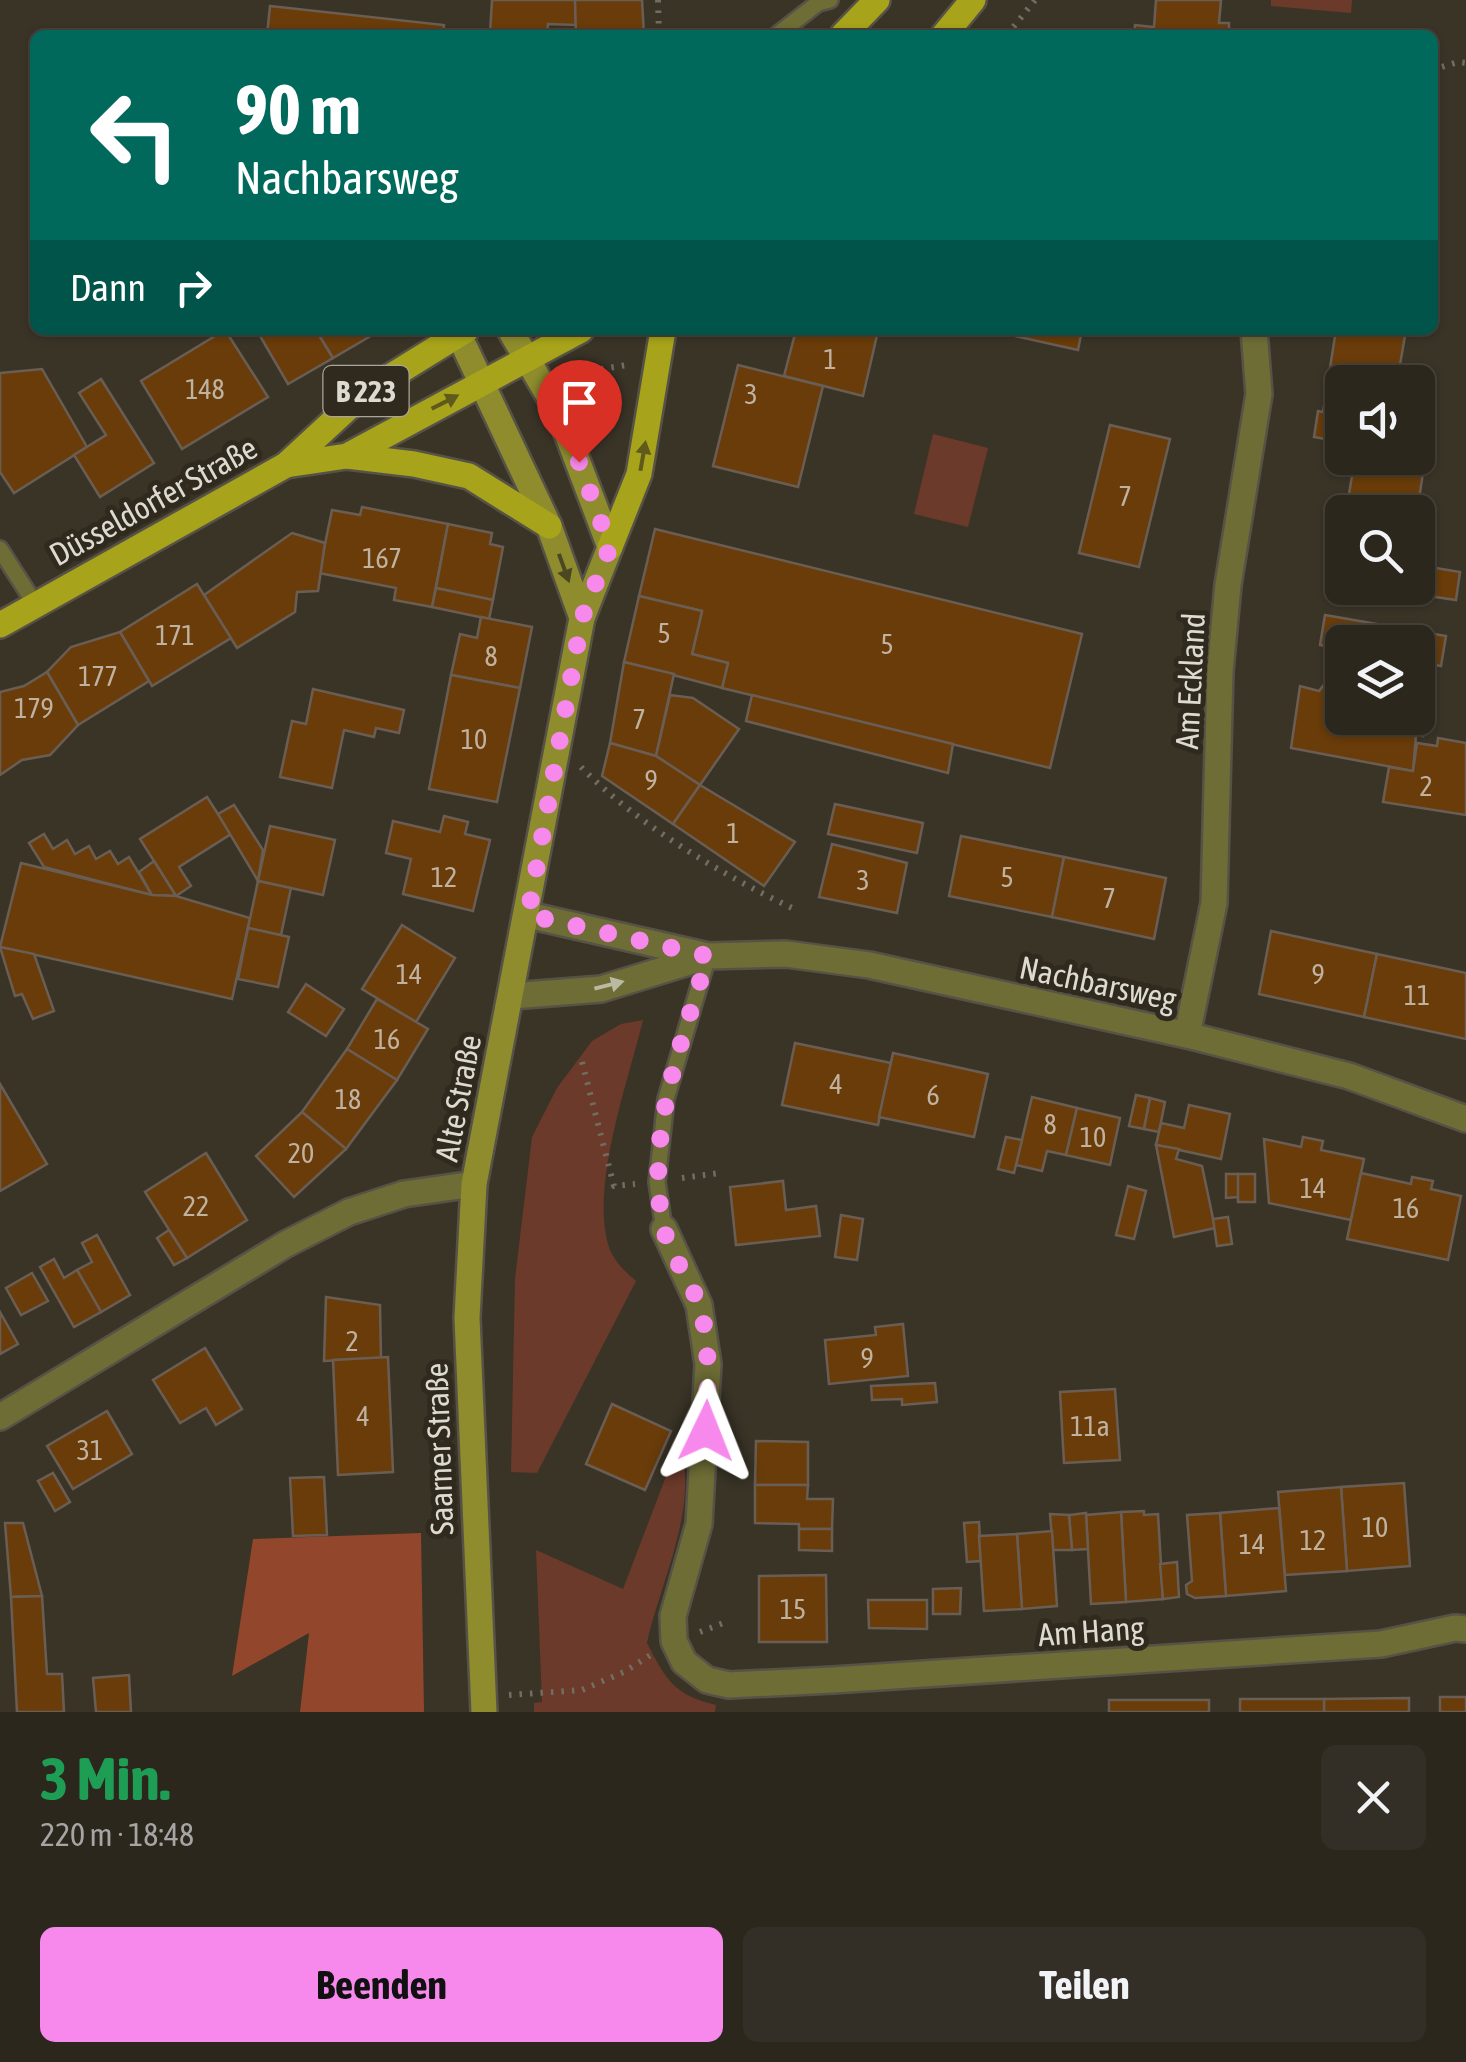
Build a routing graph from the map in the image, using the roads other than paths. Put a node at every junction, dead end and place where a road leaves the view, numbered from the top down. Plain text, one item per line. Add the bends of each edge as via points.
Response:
1 (830, 0) edge
2 (878, 0) edge
3 (974, 0) edge
4 (783, 30) edge
5 (848, 30) edge
6 (948, 30) edge
7 (457, 335) edge
8 (463, 335) edge
9 (513, 335) edge
10 (572, 335) edge
11 (1254, 335) edge
12 (662, 336) edge
13 (527, 360) junction
14 (483, 383) junction
15 (347, 456) junction
16 (286, 465) junction
17 (549, 526) junction
18 (610, 547) junction
19 (0, 549) edge
20 (34, 604) junction
21 (582, 618) junction
22 (0, 625) edge
23 (528, 915) junction
24 (708, 956) junction
25 (512, 996) junction
26 (1188, 1036) junction
27 (1466, 1119) edge
28 (474, 1184) junction
29 (664, 1229) joint
30 (0, 1417) edge
31 (1462, 1623) edge
32 (484, 1705) edge

1 - 4 lane
2 - 5 main road
3 - 6 main road
7 - 16 main road, Düsseldorfer Straße / B 223 via 364,393
8 - 14 main road, Alte Straße
9 - 13 main road
10 - 13 main road, B 223
11 - 26 street, Am Eckland via 1259,394 1222,654 1214,903
18 -> 12 main road via 640,474
13 - 14 main road, B 223
13 - 18 main road via 560,415
15 -> 14 main road, Düsseldorfer Straße / B 223
14 - 17 main road, Alte Straße
15 - 16 main road, Düsseldorfer Straße / B 223
15 - 17 main road via 469,476
16 - 20 main road, Düsseldorfer Straße / B 223
17 -> 21 main road, Alte Straße
18 - 21 main road, Alte Straße
19 - 20 lane
20 - 22 main road, Düsseldorfer Straße / B 223
21 - 23 main road, Alte Straße
23 - 24 street, Nachbarsweg
23 - 25 main road, Alte Straße
25 -> 24 street, Nachbarsweg via 601,989
24 - 26 street, Nachbarsweg via 786,954 869,965
24 - 29 lane via 666,1099 657,1182
25 - 28 main road, Alte Straße
26 - 27 street, Nachbarsweg via 1349,1076
28 - 30 street, Alte Straße via 404,1194 348,1212
28 - 32 main road, Saarner Straße via 467,1318
29 - 31 street, Am Hang via 699,1305 708,1364 699,1524 673,1616 684,1662 707,1680 729,1686 1380,1644

